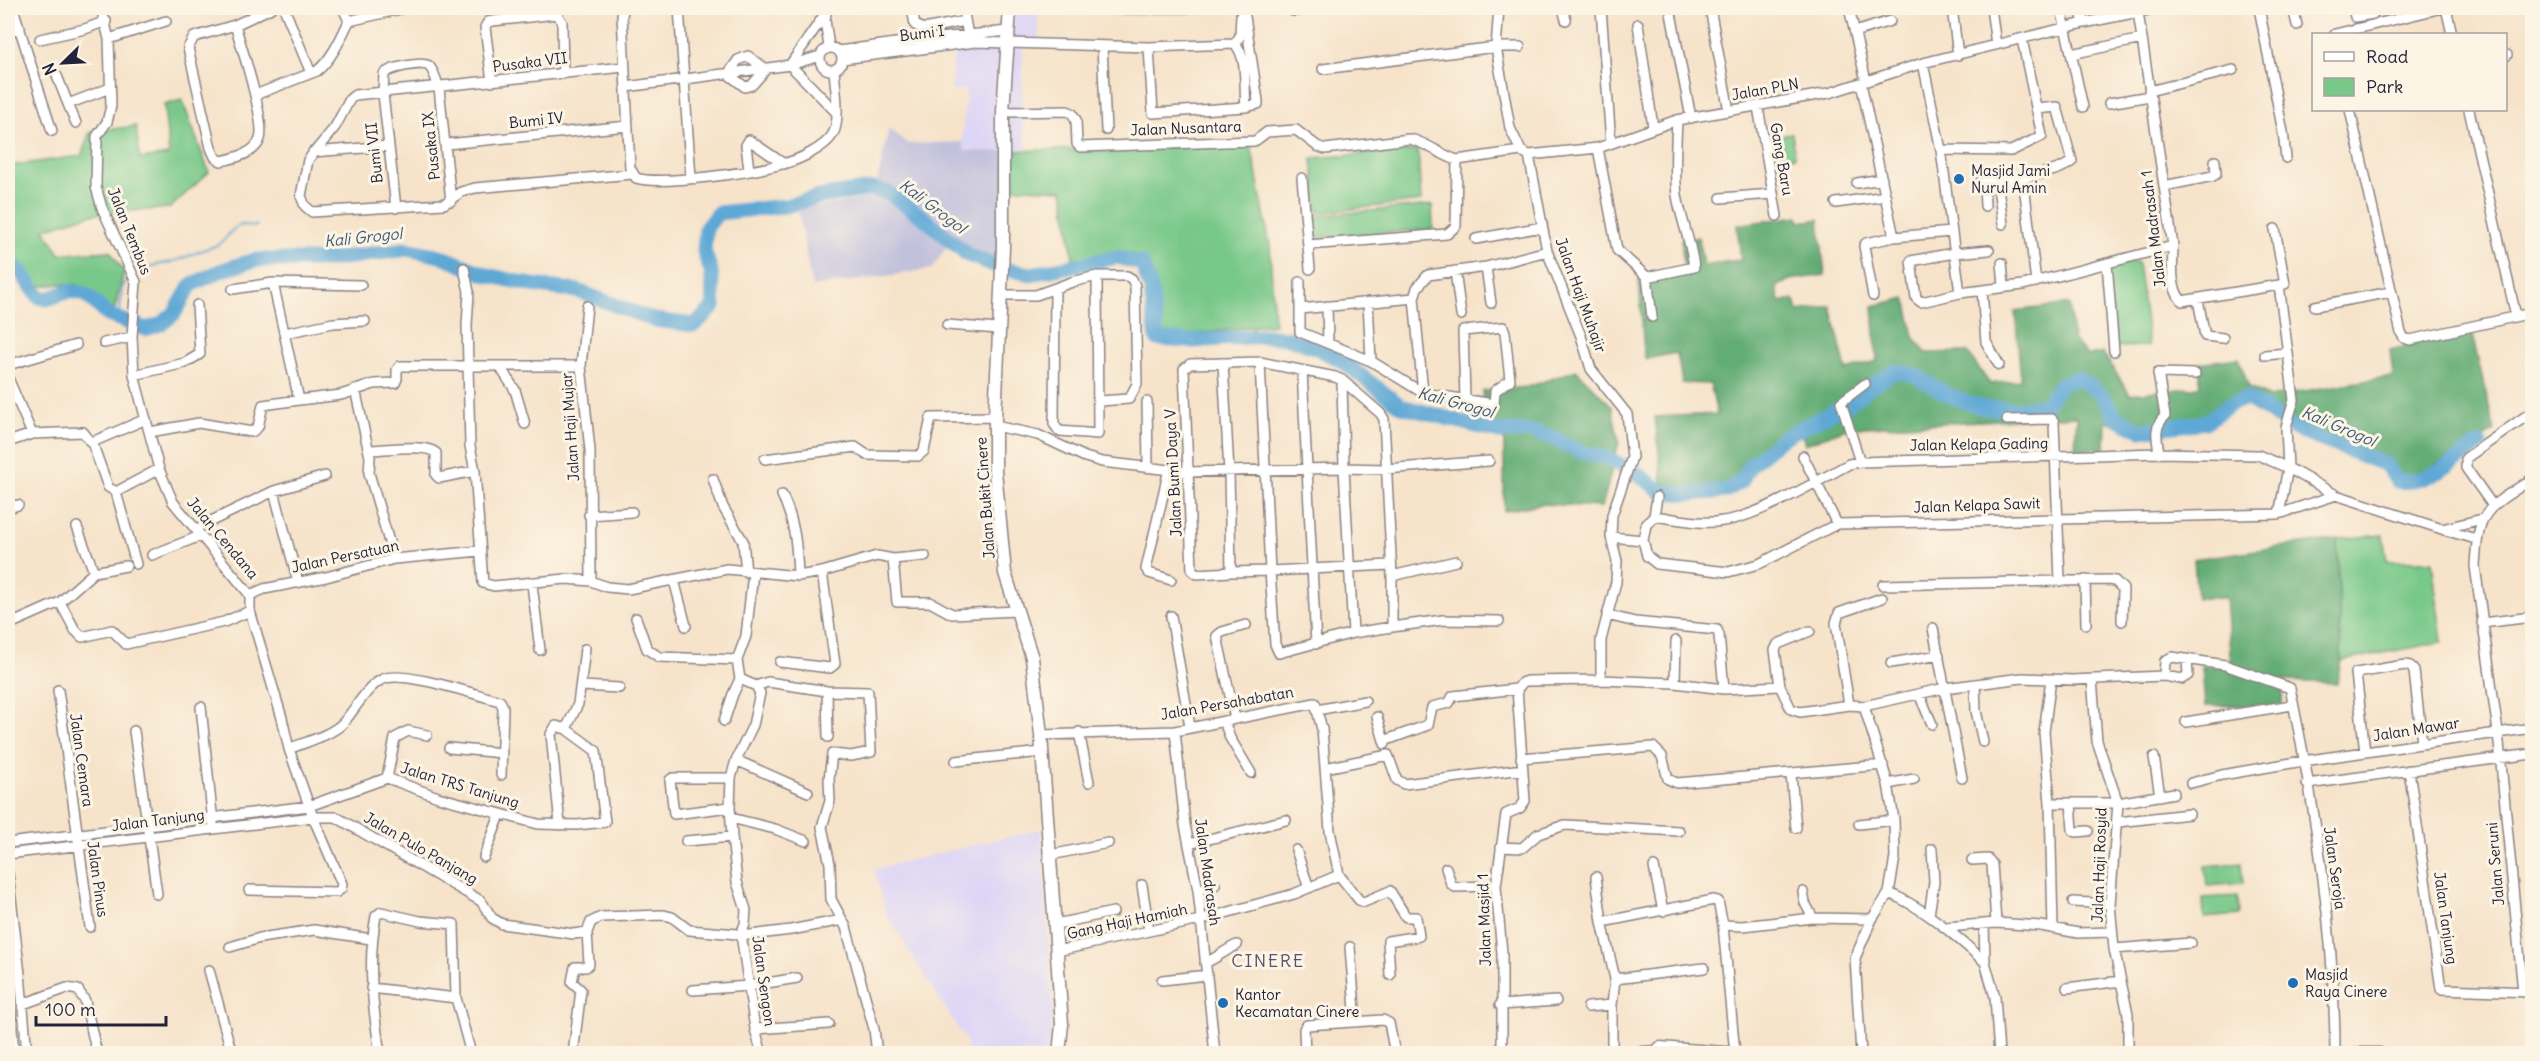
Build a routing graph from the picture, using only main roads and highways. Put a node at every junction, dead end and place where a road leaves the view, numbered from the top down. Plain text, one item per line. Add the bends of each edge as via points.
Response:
1 (1010, 8) edge
2 (1059, 1053) edge
3 (1628, 1053) edge
4 (1657, 1053) edge
5 (1736, 1053) edge
6 (2356, 1053) edge
7 (2380, 1053) edge

1 - 2 main road, Jalan Bukit Cinere via 1003,112 1003,248 995,471 1005,573 1031,654 1041,735 1062,1024
3 - 4 main road
4 - 5 main road via 1660,1048
6 - 7 main road

